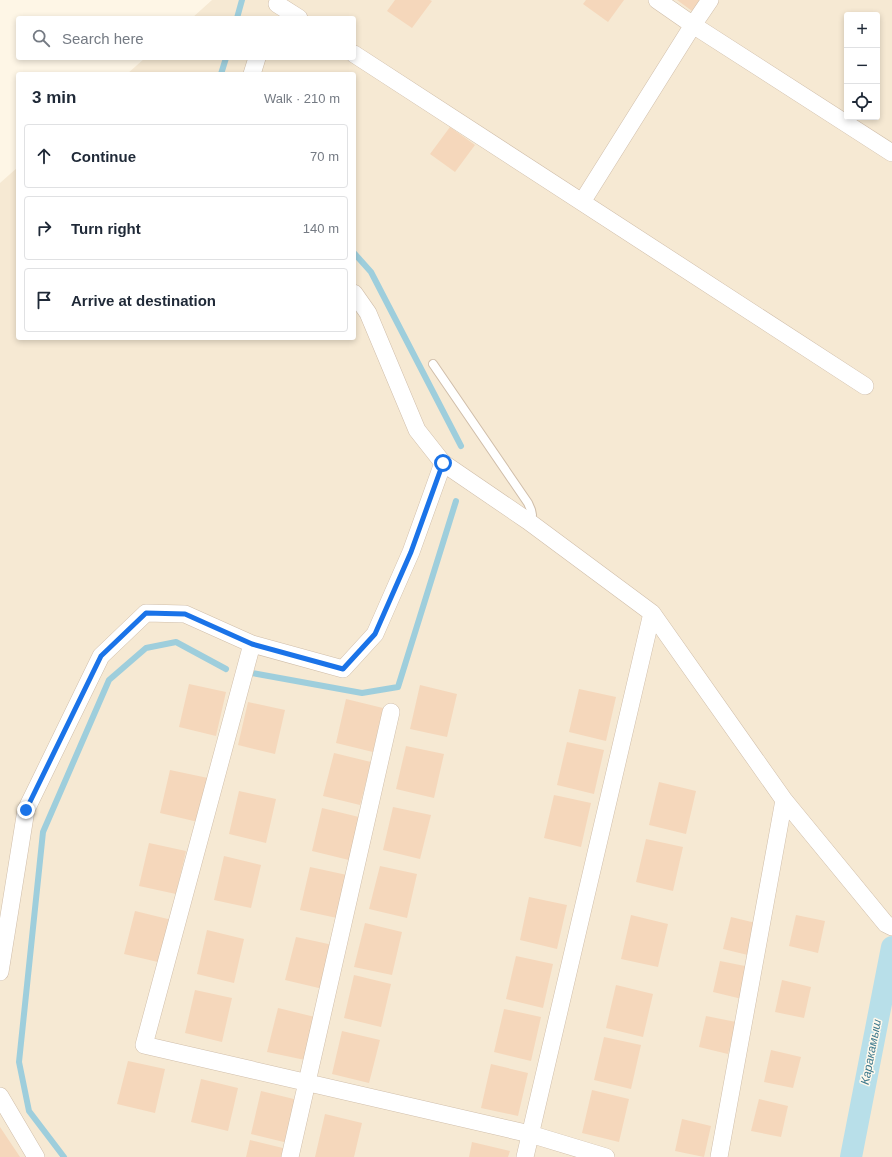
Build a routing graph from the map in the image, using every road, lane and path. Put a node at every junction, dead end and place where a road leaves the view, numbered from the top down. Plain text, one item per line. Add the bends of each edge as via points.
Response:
1 (657, 0) edge
2 (710, 0) edge
3 (276, 7) edge
4 (295, 16) edge
5 (693, 25) junction
6 (356, 55) edge
7 (256, 60) edge
8 (253, 72) edge
9 (892, 153) edge
10 (582, 202) junction
11 (356, 296) edge
12 (432, 364) dead end
13 (865, 386) dead end
14 (443, 463) junction
15 (528, 521) junction
16 (652, 613) junction
17 (252, 644) junction
18 (391, 712) dead end
19 (784, 800) junction
20 (889, 926) edge
21 (0, 972) edge
22 (307, 1082) junction
23 (0, 1096) edge
24 (530, 1134) junction
25 (36, 1157) edge
26 (290, 1157) edge
27 (525, 1157) edge
28 (606, 1157) edge
29 (719, 1157) edge

1 - 5 street
2 - 5 street
3 - 4 street
5 - 9 street
5 - 10 street
6 - 10 street
7 - 8 street
10 - 13 street
11 - 14 street via 368,313 417,430
12 - 15 lane via 528,503 532,515
14 - 15 street
14 - 17 street via 411,552 375,634 343,669
15 - 16 street
16 - 19 street
16 - 24 street
17 - 21 street via 185,614 146,613 101,656 26,810
17 - 22 street via 144,1045
18 - 22 street
19 - 20 street
19 - 29 street
22 - 24 street
22 - 26 street
23 - 25 street
24 - 27 street
24 - 28 street

